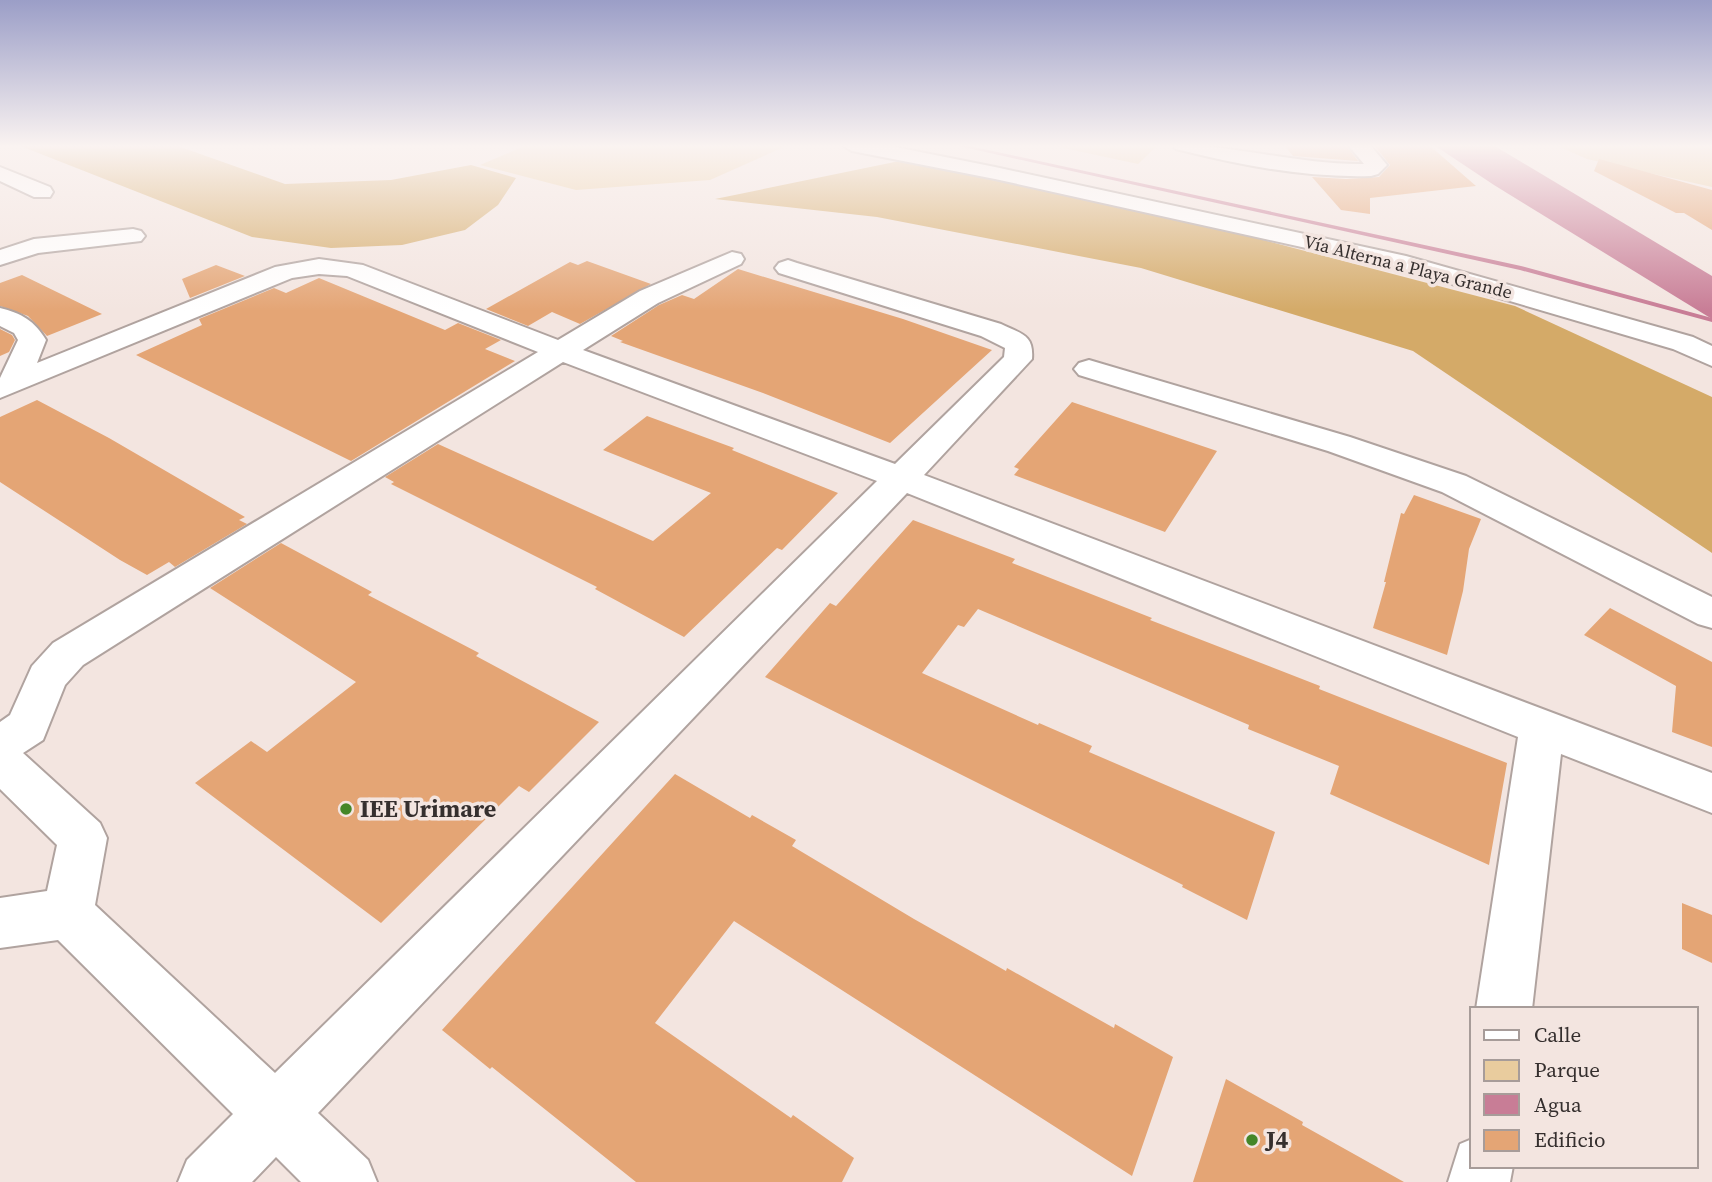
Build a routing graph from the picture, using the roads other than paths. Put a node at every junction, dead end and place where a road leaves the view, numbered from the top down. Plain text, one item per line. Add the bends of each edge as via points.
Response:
1 (1119, 200) edge
2 (133, 236) dead end
3 (0, 258) edge
4 (732, 259) dead end
5 (788, 268) dead end
6 (0, 316) edge
7 (562, 352) junction
8 (1712, 357) edge
9 (1089, 369) dead end
10 (8, 386) edge
11 (900, 478) junction
12 (1712, 614) edge
13 (1542, 727) junction
14 (0, 745) edge
15 (0, 760) edge
16 (1712, 793) edge
17 (68, 915) junction
18 (0, 923) edge
19 (1504, 1007) edge
20 (277, 1114) junction
21 (209, 1182) edge
22 (346, 1182) edge

1 - 8 street, Vía Alterna a Playa Grande via 1406,263 1657,335
2 - 3 street via 34,246
4 - 7 street via 649,297
5 - 11 street via 991,330 1019,344 1018,359
6 - 10 street via 25,328 32,340
7 - 10 street via 354,270 309,266 284,272
7 - 11 street
7 - 14 street via 68,654 47,677 27,727
9 - 12 street via 1339,444 1454,484
11 - 13 street
11 - 20 street
13 - 16 street
13 - 19 street
15 - 17 street via 83,838
17 - 18 street
17 - 20 street
20 - 21 street
20 - 22 street

